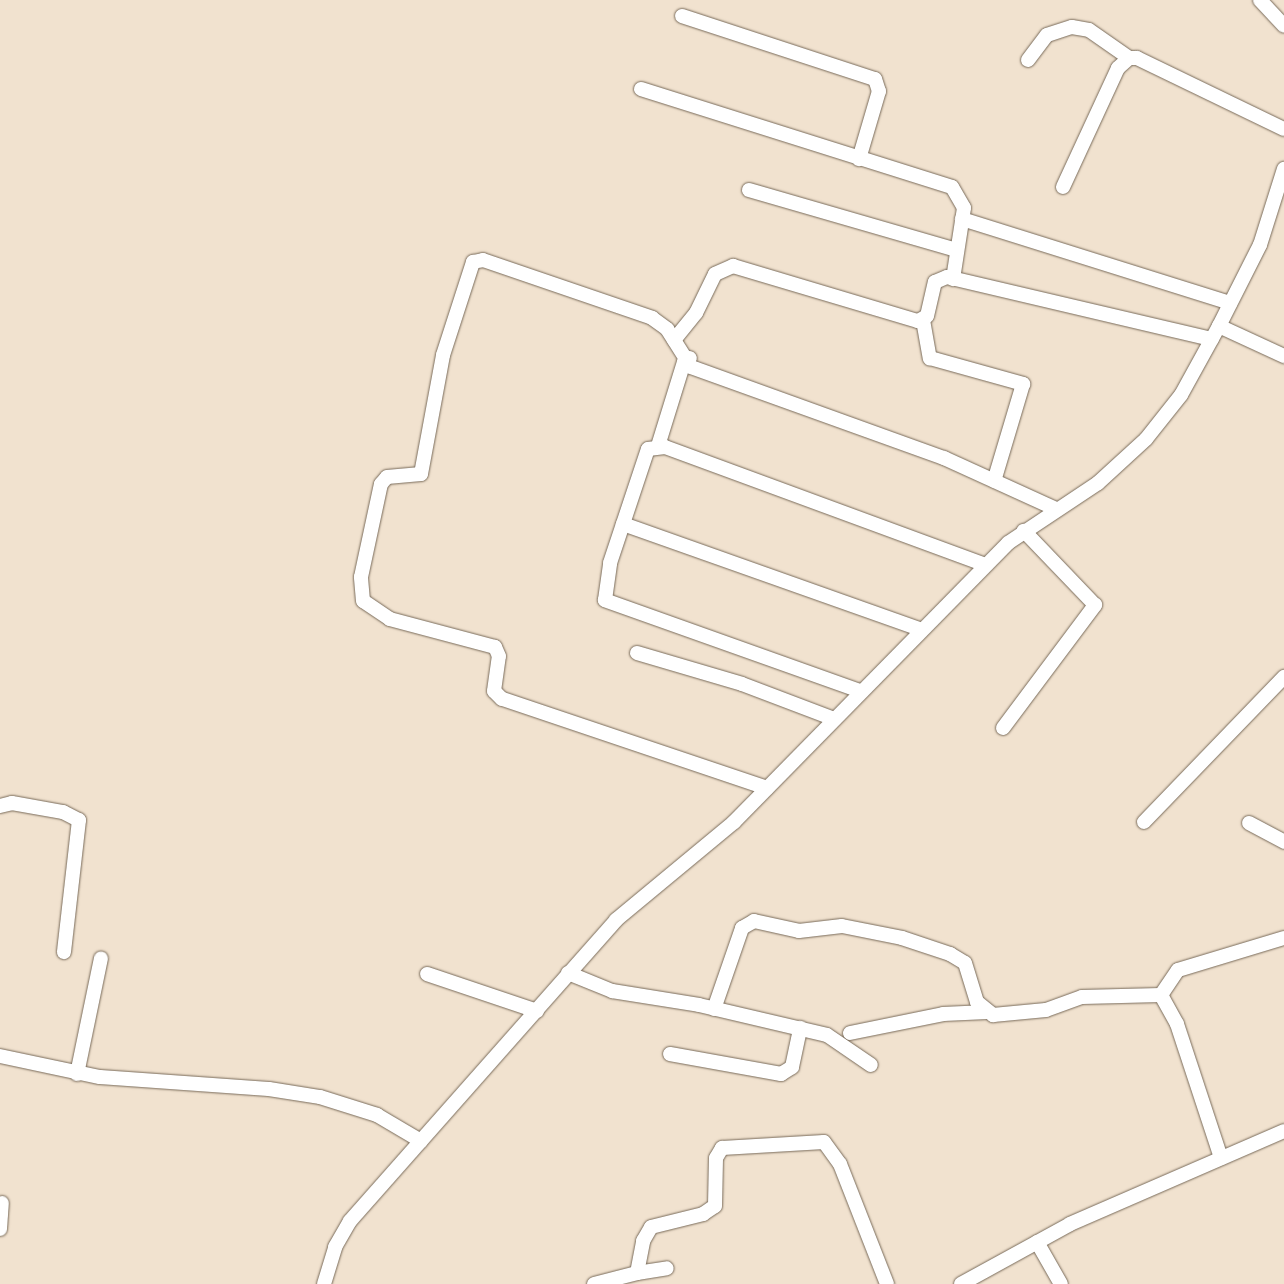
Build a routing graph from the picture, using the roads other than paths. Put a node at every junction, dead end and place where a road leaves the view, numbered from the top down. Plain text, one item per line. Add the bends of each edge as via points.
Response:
1 (1260, 0) edge
2 (682, 16) dead end
3 (1284, 26) edge
4 (1129, 58) junction
5 (1028, 60) dead end
6 (641, 89) dead end
7 (1284, 129) edge
8 (859, 159) junction
9 (1284, 169) edge
10 (1063, 188) dead end
11 (749, 190) dead end
12 (962, 219) junction
13 (957, 250) junction
14 (953, 279) junction
15 (1230, 303) junction
16 (922, 320) junction
17 (1219, 326) junction
18 (674, 340) junction
19 (1212, 340) junction
20 (1284, 356) edge
21 (687, 360) junction
22 (658, 446) junction
23 (994, 481) junction
24 (1056, 509) junction
25 (623, 524) junction
26 (1024, 531) junction
27 (985, 565) junction
28 (920, 629) junction
29 (638, 653) dead end
30 (1284, 676) edge
31 (860, 692) junction
32 (834, 719) junction
33 (1003, 728) dead end
34 (767, 788) junction
35 (0, 806) edge
36 (1144, 822) dead end
37 (1248, 823) dead end
38 (1284, 842) edge
39 (1284, 938) edge
40 (64, 952) dead end
41 (102, 958) dead end
42 (568, 973) junction
43 (427, 974) dead end
44 (1161, 995) junction
45 (714, 1009) junction
46 (537, 1011) junction
47 (987, 1012) junction
48 (800, 1028) junction
49 (850, 1034) dead end
50 (670, 1054) dead end
51 (0, 1056) edge
52 (871, 1065) dead end
53 (76, 1074) junction
54 (1284, 1132) edge
55 (421, 1141) junction
56 (1221, 1158) junction
57 (2, 1203) dead end
58 (0, 1229) edge
59 (1038, 1242) junction
60 (667, 1268) dead end
61 (637, 1273) junction
62 (324, 1284) edge
63 (594, 1284) edge
64 (887, 1284) edge
65 (961, 1284) edge
66 (1061, 1284) edge

1 - 3 street
2 - 8 street via 875,79 879,91
4 - 5 street via 1089,30 1072,27 1046,35
4 - 7 street via 1137,58
4 - 10 street via 1118,68
6 - 8 street
8 - 12 street via 952,187 963,199
9 - 15 street via 1260,245
11 - 13 street
12 - 13 street
12 - 15 street
13 - 14 street
14 - 16 street via 935,282
14 - 19 street
15 - 17 street
16 - 18 street via 726,267 715,274 696,312
16 - 23 street via 930,358 1023,384
17 - 19 street
17 - 20 street
18 - 21 street
18 - 34 street via 652,318 475,260 443,355 421,474 387,477 381,484 360,595 372,608 390,619 495,647 499,656 494,690 502,699
19 - 24 street via 1180,395 1146,439 1098,483
21 - 22 street
21 - 23 street via 944,458
22 - 25 street via 646,454
22 - 27 street
23 - 24 street
24 - 26 street
25 - 28 street
25 - 31 street via 604,591 605,600
26 - 27 street
26 - 33 street via 1095,605
27 - 28 street
28 - 31 street
29 - 32 street via 742,684
30 - 36 street
31 - 32 street
32 - 34 street
34 - 42 street via 734,822 616,920
35 - 40 street via 12,804 62,812 79,820
37 - 38 street
39 - 44 street via 1178,970
41 - 53 street
42 - 45 street via 612,991
42 - 46 street
43 - 46 street
44 - 47 street via 1082,997 1046,1010 1002,1016
44 - 56 street via 1177,1024
45 - 47 street via 742,928 754,921 798,931 842,926 902,938 950,954 965,963 978,1002
45 - 48 street
46 - 55 street
47 - 49 street via 943,1014
48 - 50 street via 792,1067 781,1074
48 - 52 street via 840,1040
51 - 53 street
53 - 55 street via 320,1097 377,1115
54 - 56 street
55 - 62 street via 350,1221 335,1247
56 - 59 street
57 - 58 street
59 - 65 street
59 - 66 street
60 - 61 street
61 - 63 street
61 - 64 street via 643,1241 651,1227 703,1214 716,1206 716,1158 722,1148 824,1142 840,1164

